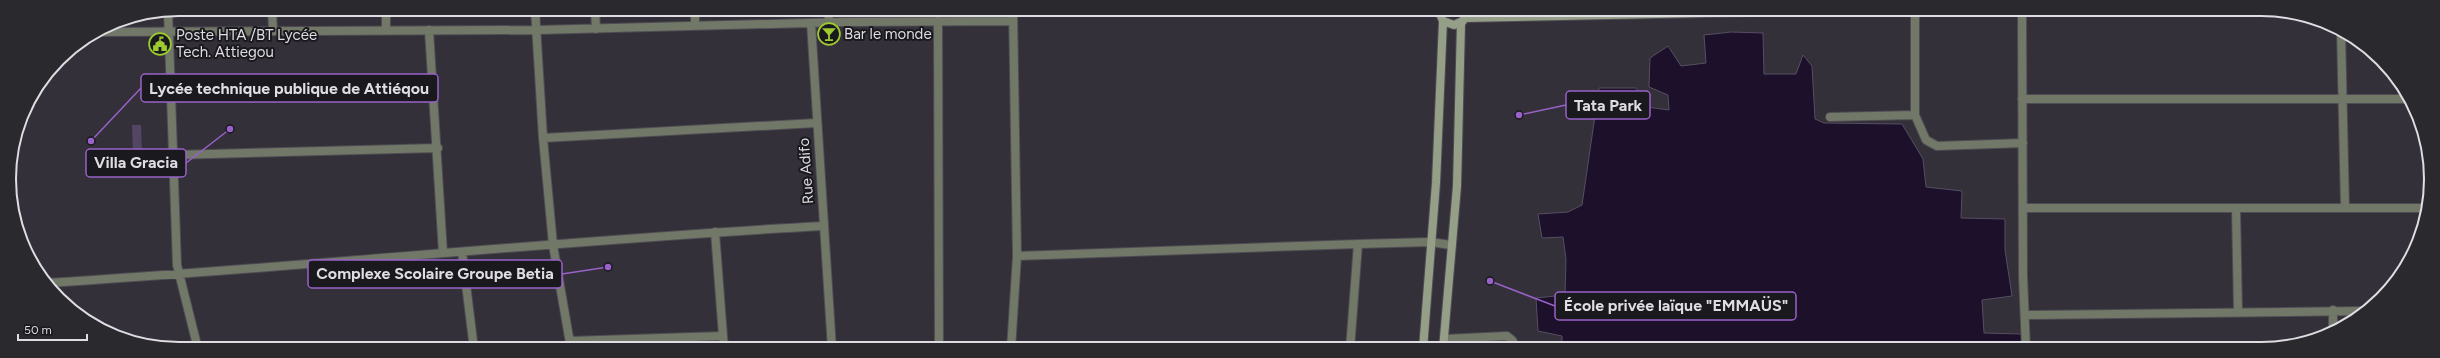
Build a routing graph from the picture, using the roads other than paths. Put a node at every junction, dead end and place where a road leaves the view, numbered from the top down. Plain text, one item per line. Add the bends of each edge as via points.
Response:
1 (168, 16) edge
2 (272, 16) edge
3 (386, 16) edge
4 (536, 16) edge
5 (595, 16) edge
6 (695, 16) edge
7 (829, 16) edge
8 (1013, 16) edge
9 (1441, 16) edge
10 (1464, 16) edge
11 (1621, 16) edge
12 (1915, 16) edge
13 (2022, 16) edge
14 (1463, 20) junction
15 (938, 21) junction
16 (1013, 21) junction
17 (1443, 21) junction
18 (829, 22) junction
19 (811, 23) junction
20 (696, 25) junction
21 (596, 29) junction
22 (168, 30) junction
23 (273, 30) junction
24 (386, 30) junction
25 (429, 30) junction
26 (537, 30) junction
27 (110, 32) edge
28 (2341, 38) edge
29 (2022, 99) junction
30 (2344, 99) junction
31 (2403, 99) edge
32 (1915, 115) junction
33 (1830, 117) dead end
34 (816, 123) junction
35 (543, 138) junction
36 (2023, 143) junction
37 (438, 148) junction
38 (173, 155) junction
39 (2023, 208) junction
40 (2236, 208) junction
41 (2345, 208) junction
42 (2422, 208) edge
43 (824, 226) junction
44 (715, 232) junction
45 (1430, 242) junction
46 (1358, 244) junction
47 (553, 245) junction
48 (1451, 245) junction
49 (462, 252) junction
50 (443, 253) junction
51 (1017, 256) junction
52 (179, 275) junction
53 (54, 284) edge
54 (2333, 310) junction
55 (2357, 311) edge
56 (2238, 312) junction
57 (2025, 315) junction
58 (2333, 325) edge
59 (723, 336) junction
60 (1444, 339) junction
61 (196, 342) edge
62 (473, 342) edge
63 (570, 342) edge
64 (622, 342) edge
65 (723, 342) edge
66 (832, 342) edge
67 (939, 342) edge
68 (1011, 342) edge
69 (1351, 342) edge
70 (1423, 342) edge
71 (1444, 342) edge
72 (1513, 342) edge
73 (2026, 342) edge

1 - 22 street
2 - 23 street
3 - 24 street
4 - 26 street
5 - 21 street
6 - 20 street
7 - 18 street
8 - 16 street
9 - 17 main road
10 - 14 main road
11 - 14 main road
12 - 32 street
13 - 29 street
14 - 17 main road via 1451,25
14 - 48 main road via 1457,186
15 - 16 street
15 - 18 street
15 - 67 street
16 - 51 street
17 - 45 main road via 1436,183
18 - 19 street
19 - 20 street
19 - 34 street, Rue Adifo
20 - 21 street
21 - 26 street
22 - 23 street
22 - 27 street
22 - 38 street
23 - 24 street
24 - 25 street
25 - 26 street
25 - 37 street
26 - 35 street
28 - 30 street
29 - 30 street
29 - 36 street
30 - 31 street
30 - 41 street
32 - 33 street
32 - 36 street via 1926,140 1937,146
34 - 35 street
34 - 43 street, Rue Adifo
35 - 47 street
36 - 39 street
37 - 38 street
37 - 50 street
38 - 52 street
39 - 40 street
39 - 57 street
40 - 41 street
40 - 56 street
41 - 42 street
43 - 44 street
43 - 66 street, Rue Adifo
44 - 47 street
44 - 59 street
45 - 46 street
45 - 48 street
45 - 70 main road
46 - 51 street
46 - 69 street
47 - 49 street
47 - 63 street
48 - 60 main road
49 - 50 street
49 - 62 street
50 - 52 street
51 - 68 street
52 - 53 street
52 - 61 street
54 - 55 street
54 - 56 street
54 - 58 street
56 - 57 street
57 - 73 street
59 - 64 street
59 - 65 street
60 - 71 main road
60 - 72 street via 1507,336

